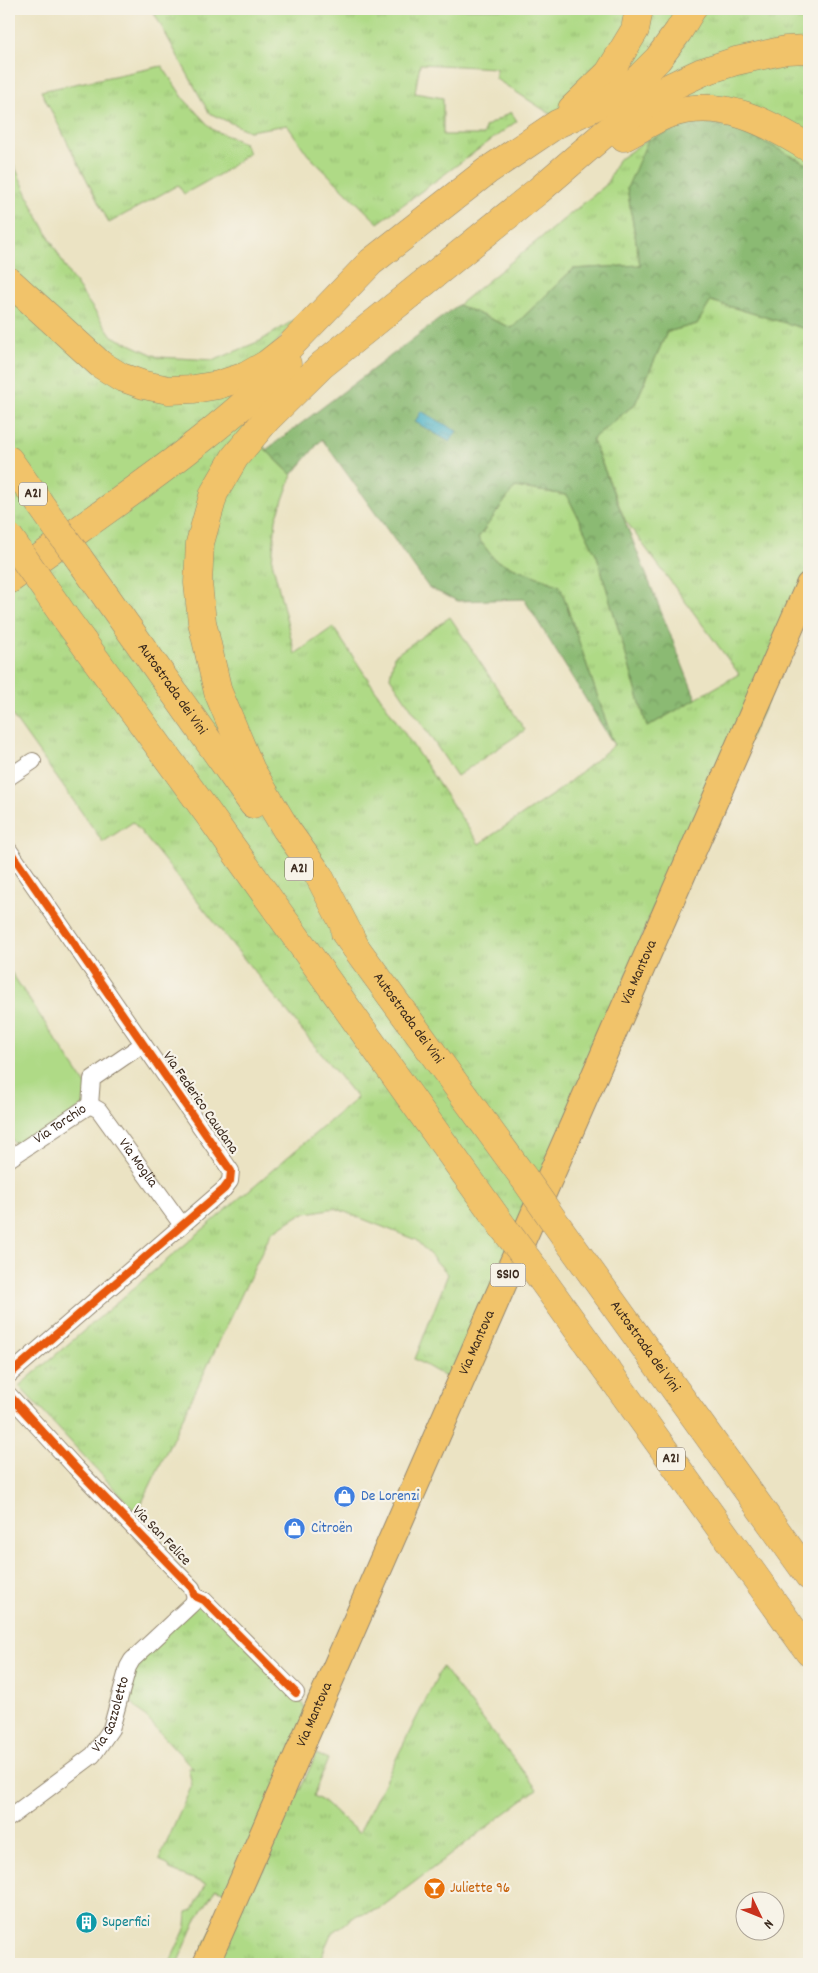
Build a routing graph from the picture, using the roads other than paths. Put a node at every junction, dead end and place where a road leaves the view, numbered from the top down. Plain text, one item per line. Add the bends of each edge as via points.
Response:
1 (639, 9) edge
2 (692, 9) edge
3 (809, 49) edge
4 (557, 124) junction
5 (782, 131) junction
6 (809, 140) edge
7 (809, 148) edge
8 (538, 191) junction
9 (371, 262) junction
10 (9, 281) edge
11 (322, 365) junction
12 (9, 460) edge
13 (9, 537) edge
14 (9, 553) edge
15 (9, 580) edge
16 (809, 585) edge
17 (9, 596) edge
18 (64, 616) junction
19 (33, 761) dead end
20 (9, 777) edge
21 (9, 850) edge
22 (356, 948) junction
23 (143, 1044) junction
24 (90, 1105) junction
25 (9, 1159) edge
26 (182, 1225) junction
27 (9, 1375) edge
28 (9, 1395) edge
29 (809, 1576) edge
30 (195, 1596) junction
31 (809, 1652) edge
32 (296, 1692) dead end
33 (9, 1818) edge
34 (206, 1964) edge

1 - 4 highway via 636,30 609,73
2 - 4 highway via 658,59 638,79 607,101
3 - 8 highway via 786,50 736,61 670,87 603,135
4 - 9 highway via 487,171
5 - 6 highway
5 - 7 highway
5 - 8 highway via 728,109 702,107 671,113 616,141
8 - 11 highway
9 - 10 highway via 290,346 267,364 246,376 194,389 169,390 121,377 100,364
9 - 15 highway via 299,352 262,389 155,473
11 - 17 highway
11 - 22 highway via 267,419 224,474 214,493 200,543 198,584 209,658 218,692 234,731 268,799 318,874
12 - 22 highway, Autostrada dei Vini / A21, bridge
13 - 18 highway, A21, bridge
14 - 18 highway, bridge
16 - 34 main road, Via Mantova / SS10
18 - 31 highway, A21, bridge
19 - 20 street
21 - 23 street, Via Federico Caudana
22 - 29 highway, Autostrada dei Vini / A21, bridge
23 - 24 street, Via Torchio via 92,1079
23 - 26 street, Via Federico Caudana via 231,1171 230,1181 224,1189
24 - 25 street, Via Torchio
24 - 26 street, Via Moglia via 99,1110
26 - 27 street, Via Federico Caudana
28 - 30 street, Via San Felice via 192,1588
30 - 32 street, Via San Felice via 204,1600
30 - 33 street, Via Gazzoletto via 193,1603 132,1660 111,1729 93,1755

